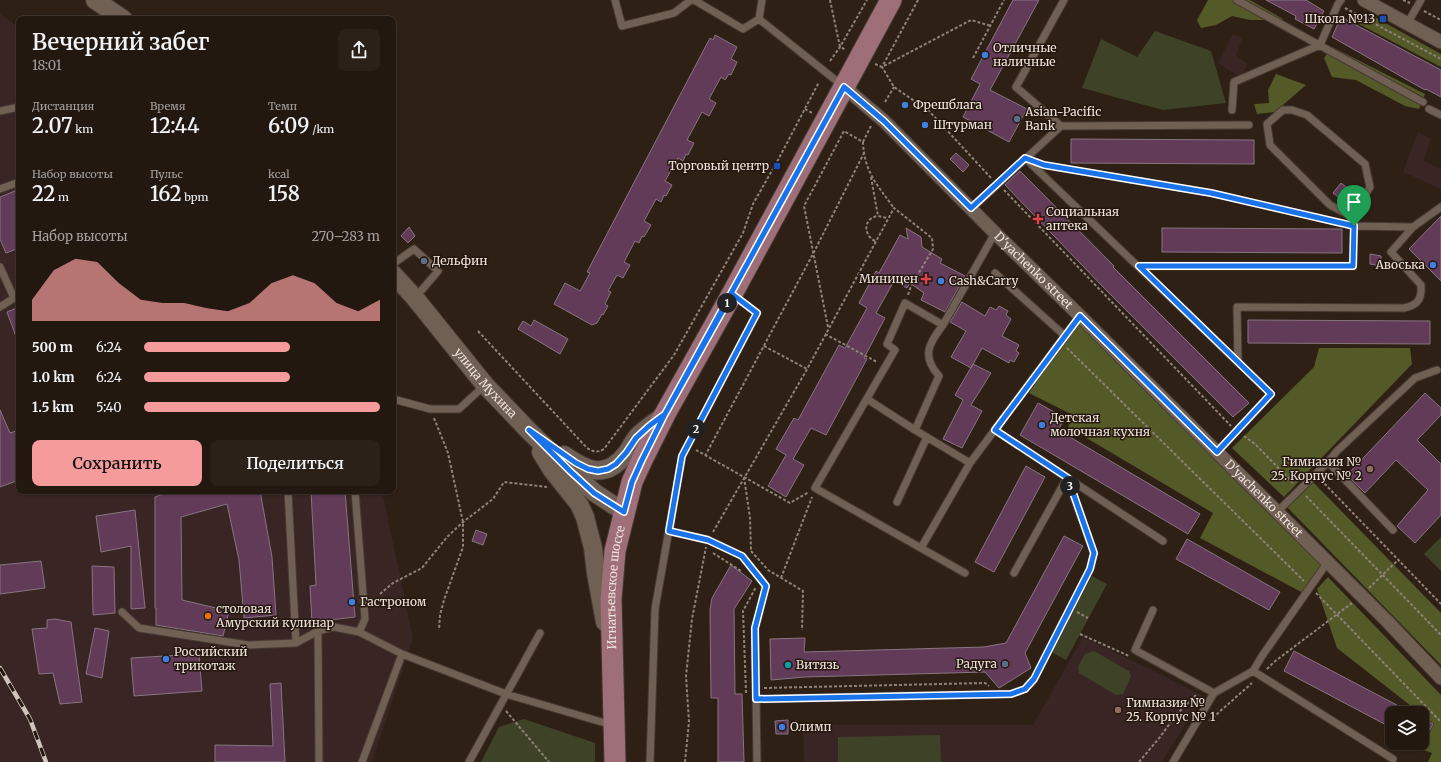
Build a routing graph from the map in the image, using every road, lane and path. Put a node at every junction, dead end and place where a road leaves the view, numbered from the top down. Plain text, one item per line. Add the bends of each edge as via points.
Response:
1 (95, 0) edge
2 (615, 0) edge
3 (691, 0) edge
4 (694, 0) edge
5 (762, 0) edge
6 (830, 0) edge
7 (868, 0) edge
8 (890, 0) edge
9 (918, 0) edge
10 (1004, 0) edge
11 (1064, 0) edge
12 (1238, 0) edge
13 (1364, 0) edge
14 (1421, 0) edge
15 (1340, 2) edge
16 (119, 16) edge
17 (759, 19) junction
18 (1408, 24) junction
19 (990, 26) junction
20 (1441, 42) edge
21 (1320, 45) junction
22 (840, 47) junction
23 (847, 50) dead end
24 (973, 58) dead end
25 (1441, 59) edge
26 (830, 61) dead end
27 (871, 62) dead end
28 (882, 67) junction
29 (819, 82) dead end
30 (844, 87) junction
31 (894, 87) junction
32 (885, 102) dead end
33 (1423, 102) dead end
34 (16, 108) edge
35 (805, 109) junction
36 (1429, 109) dead end
37 (1232, 110) dead end
38 (0, 111) edge
39 (812, 113) dead end
40 (1441, 116) edge
41 (1249, 125) dead end
42 (871, 126) dead end
43 (1062, 126) junction
44 (863, 142) junction
45 (864, 153) junction
46 (1025, 158) junction
47 (871, 176) junction
48 (16, 183) edge
49 (997, 184) junction
50 (0, 189) edge
51 (1441, 207) edge
52 (894, 208) junction
53 (971, 208) junction
54 (878, 216) junction
55 (1352, 217) junction
56 (887, 218) junction
57 (1354, 226) junction
58 (1413, 227) junction
59 (995, 233) junction
60 (875, 241) junction
61 (814, 252) junction
62 (1139, 266) junction
63 (0, 267) edge
64 (396, 271) edge
65 (995, 273) dead end
66 (396, 275) edge
67 (911, 286) dead end
68 (732, 294) junction
69 (415, 298) junction
70 (0, 307) edge
71 (1080, 316) junction
72 (943, 325) junction
73 (828, 327) junction
74 (478, 331) dead end
75 (825, 334) junction
76 (1065, 336) junction
77 (764, 346) junction
78 (1068, 348) dead end
79 (1238, 362) junction
80 (885, 367) junction
81 (807, 369) junction
82 (1437, 370) dead end
83 (485, 385) junction
84 (867, 399) junction
85 (396, 400) edge
86 (430, 409) junction
87 (665, 414) junction
88 (529, 430) junction
89 (915, 430) junction
90 (995, 430) junction
91 (1238, 431) junction
92 (927, 437) junction
93 (688, 446) junction
94 (1217, 452) junction
95 (706, 456) junction
96 (1328, 462) junction
97 (970, 463) junction
98 (1315, 474) junction
99 (744, 477) junction
100 (1068, 478) junction
101 (548, 487) dead end
102 (815, 488) junction
103 (1299, 489) junction
104 (288, 494) edge
105 (355, 494) edge
106 (896, 502) dead end
107 (624, 512) junction
108 (1277, 512) junction
109 (464, 522) junction
110 (1393, 530) dead end
111 (669, 531) junction
112 (708, 540) junction
113 (1163, 541) dead end
114 (921, 548) junction
115 (705, 549) junction
116 (752, 552) dead end
117 (1398, 560) junction
118 (1327, 563) junction
119 (746, 573) dead end
120 (965, 573) dead end
121 (1014, 573) dead end
122 (1383, 575) junction
123 (781, 578) dead end
124 (759, 581) dead end
125 (1310, 587) junction
126 (803, 591) dead end
127 (380, 594) dead end
128 (1361, 596) junction
129 (1441, 604) edge
130 (1153, 610) dead end
131 (122, 612) dead end
132 (1337, 613) junction
133 (439, 630) dead end
134 (802, 630) dead end
135 (318, 631) junction
136 (359, 632) junction
137 (540, 633) dead end
138 (1080, 634) dead end
139 (1441, 635) edge
140 (296, 643) junction
141 (1133, 648) junction
142 (402, 654) junction
143 (612, 663) junction
144 (1253, 671) junction
145 (1260, 676) junction
146 (1441, 678) edge
147 (991, 687) dead end
148 (761, 688) dead end
149 (1214, 693) junction
150 (506, 694) junction
151 (746, 695) dead end
152 (756, 699) junction
153 (501, 704) junction
154 (1441, 722) edge
155 (614, 726) junction
156 (1205, 726) dead end
157 (1393, 759) dead end
158 (319, 762) edge
159 (362, 762) edge
160 (470, 762) edge
161 (549, 762) edge
162 (615, 762) edge
163 (650, 762) edge
164 (685, 762) edge
165 (757, 762) edge
166 (1139, 762) edge
167 (1174, 762) edge

1 - 16 main road
2 - 3 lane via 622,26 674,13
4 - 17 lane via 743,29
5 - 17 lane
6 - 22 path
7 - 22 path
8 - 30 main road, Игнатьевское шоссе
9 - 28 path
10 - 19 path
11 - 43 lane via 1016,87
12 - 21 lane
13 - 18 street
14 - 18 lane
15 - 21 lane
15 - 25 path
17 - 30 lane
18 - 20 street
19 - 24 path
19 - 28 path via 971,20
21 - 33 lane
21 - 37 lane via 1234,82
22 - 23 path
22 - 26 path
27 - 28 path
28 - 31 path
29 - 35 path
30 - 53 street, D'yachenko street via 884,121
30 - 68 main road, Игнатьевское шоссе
31 - 32 path
31 - 49 path via 929,111
34 - 38 lane
35 - 39 path
35 - 74 path via 753,204 743,233 674,355 600,452 587,448
36 - 40 lane
41 - 43 lane
42 - 44 path
43 - 46 lane
44 - 45 path
44 - 61 path via 844,131 804,206
45 - 47 path
45 - 61 path
46 - 49 lane
46 - 57 path via 1044,165 1211,193
46 - 62 lane
47 - 52 path
47 - 54 path
48 - 50 lane
49 - 53 lane
49 - 91 path via 1229,425
51 - 58 lane
52 - 56 path
52 - 67 path via 932,238 932,249
53 - 59 street, D'yachenko street
54 - 56 path
54 - 60 path via 871,218 866,228 868,236
55 - 55 lane via 1370,187 1365,164 1306,115 1283,110 1267,124 1270,146 1330,205
55 - 57 lane
56 - 60 path
57 - 58 lane
57 - 62 lane via 1353,266
58 - 79 lane via 1391,252 1421,285 1421,297 1415,304 1404,308 1237,308
59 - 71 street, D'yachenko street
59 - 72 lane
60 - 73 path
61 - 73 path
61 - 77 path
62 - 79 lane
63 - 70 lane via 14,298
64 - 69 lane via 414,249 438,271
65 - 76 lane
66 - 69 main road, улица Мухина
68 - 87 main road, Игнатьевское шоссе
68 - 93 lane via 757,313
69 - 83 main road, улица Мухина
71 - 76 lane
71 - 94 street, D'yachenko street
72 - 80 lane via 905,304 887,344 895,350
72 - 89 lane via 928,349 932,368 939,376
73 - 75 path
75 - 80 path
75 - 81 path
76 - 90 lane
77 - 81 path
77 - 95 path
78 - 125 path
79 - 91 lane via 1271,394
80 - 84 lane
81 - 99 path
82 - 96 lane via 1415,378
83 - 86 lane via 459,409
83 - 88 main road, улица Мухина
84 - 89 lane
84 - 102 lane
85 - 86 lane
86 - 109 path via 448,453
87 - 88 main road via 636,438 616,464 598,471 576,463
87 - 107 main road, Игнатьевское шоссе via 636,474
88 - 107 main road, улица Мухина via 594,493
88 - 143 main road via 552,470 586,517
89 - 92 lane
90 - 97 lane
90 - 100 lane
91 - 94 lane
91 - 103 path via 1255,444
92 - 97 lane
92 - 106 lane
93 - 95 path
93 - 111 lane via 682,456
94 - 108 street, D'yachenko street
95 - 99 path
96 - 98 lane
96 - 110 lane
97 - 114 lane
98 - 103 lane
98 - 117 path
99 - 102 path via 790,503
99 - 112 path
99 - 116 path
100 - 113 lane
100 - 121 lane
100 - 152 lane via 1094,553 1090,569 1034,679 1025,689 1011,694
101 - 109 path via 504,482 493,499
102 - 114 lane
102 - 123 path
103 - 108 lane
103 - 122 path
104 - 140 lane
105 - 136 lane via 365,619
107 - 143 main road, Игнатьевское шоссе via 615,551 611,599
108 - 118 street, D'yachenko street
109 - 127 path via 447,537 422,568 393,583
109 - 133 path via 463,547 444,600
111 - 112 lane
111 - 163 lane via 655,609
112 - 115 path
112 - 152 lane via 742,556 766,586 755,628
114 - 120 lane
115 - 119 path
115 - 164 path via 692,619 686,676 689,722
117 - 122 path
117 - 129 path
118 - 125 lane
118 - 128 street, D'yachenko street
122 - 128 path
122 - 139 path
124 - 151 path via 743,611
125 - 132 path
125 - 144 lane
126 - 134 path
128 - 132 path
128 - 146 street, D'yachenko street
130 - 141 lane
131 - 140 lane via 140,628 248,645
132 - 145 path
132 - 154 path
135 - 136 lane via 334,627
135 - 140 lane
135 - 158 lane
136 - 142 lane
137 - 150 lane
138 - 141 path via 1129,657
141 - 149 lane
142 - 150 lane
142 - 159 lane
143 - 155 main road, Игнатьевское шоссе
144 - 145 lane
144 - 149 lane
145 - 156 path
145 - 157 lane
147 - 148 path via 985,683
149 - 166 path via 1197,693
149 - 167 lane
150 - 153 lane
150 - 155 lane
152 - 165 lane
153 - 160 lane
153 - 161 path
155 - 162 main road, Игнатьевское шоссе

